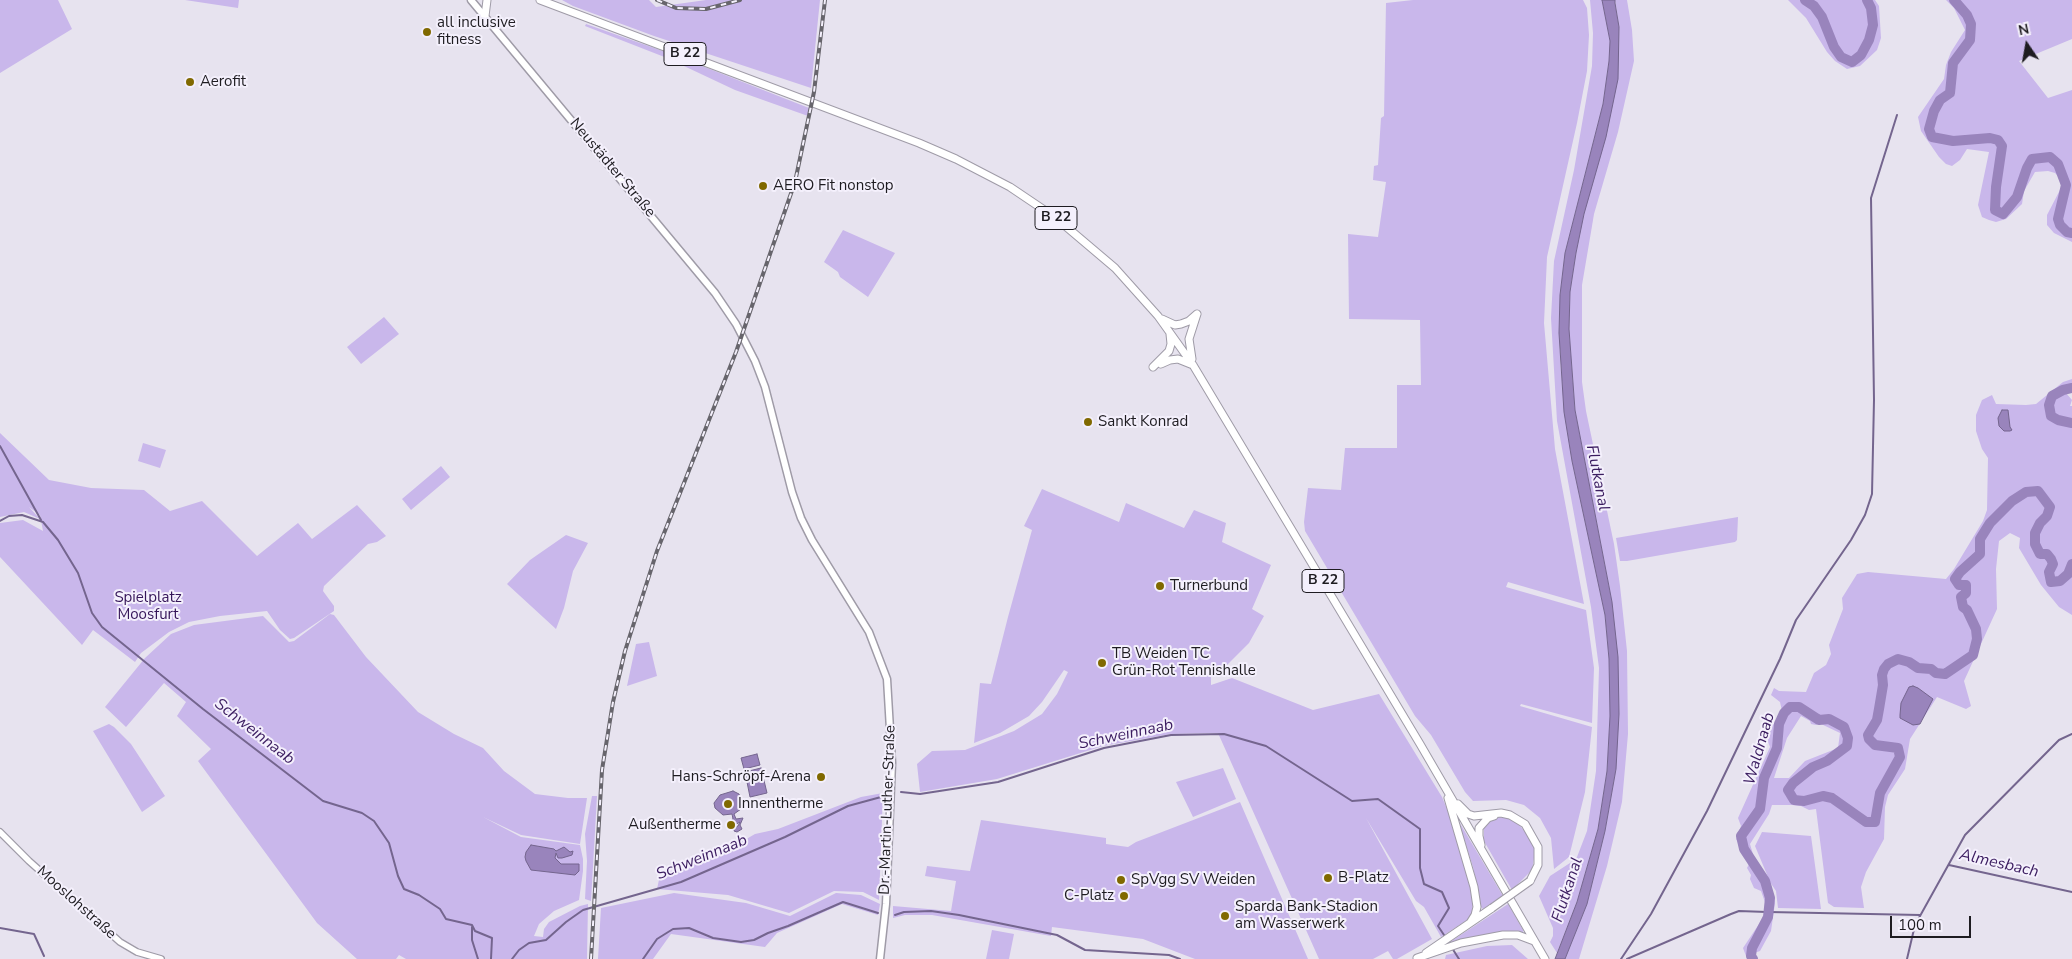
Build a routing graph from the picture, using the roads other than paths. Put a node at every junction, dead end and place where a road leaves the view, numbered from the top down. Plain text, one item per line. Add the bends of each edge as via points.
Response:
1 (471, 0) edge
2 (487, 0) edge
3 (540, 0) edge
4 (485, 16) junction
5 (1158, 316) junction
6 (1168, 329) junction
7 (746, 342) joint
8 (1193, 364) junction
9 (1447, 790) junction
10 (1501, 813) junction
11 (0, 832) edge
12 (1486, 859) junction
13 (1470, 923) junction
14 (1535, 941) junction
15 (1435, 950) junction
16 (1543, 956) edge
17 (161, 959) edge
18 (880, 959) edge
19 (1417, 959) edge

1 - 4 main road, Neustädter Straße
2 - 4 main road
3 - 5 main road, B 22 via 919,143 990,176 1056,218 1086,242 1115,268
4 - 7 main road, Neustädter Straße via 716,293
5 - 6 main road, B 22
5 - 8 main road via 1176,325 1197,314 1189,339
6 - 8 main road, B 22
6 - 8 main road via 1171,337 1169,351 1153,367 1178,359
7 - 18 main road, Dr.-Martin-Luther-Straße via 765,387 801,518 869,632 887,679 892,747 891,790
8 - 9 main road, B 22
9 - 10 main road via 1468,814
9 - 12 main road, B 22
9 - 13 main road, B 22 via 1474,887 1476,907
10 - 12 main road via 1488,818 1479,828 1478,836
10 - 13 main road, bridge via 1526,824 1536,840 1538,865 1530,881
11 - 17 street, Mooslohstraße via 120,942 137,952
12 - 14 main road, B 22
13 - 15 main road
14 - 15 main road via 1518,935 1480,939
14 - 16 main road, B 22
15 - 19 main road

